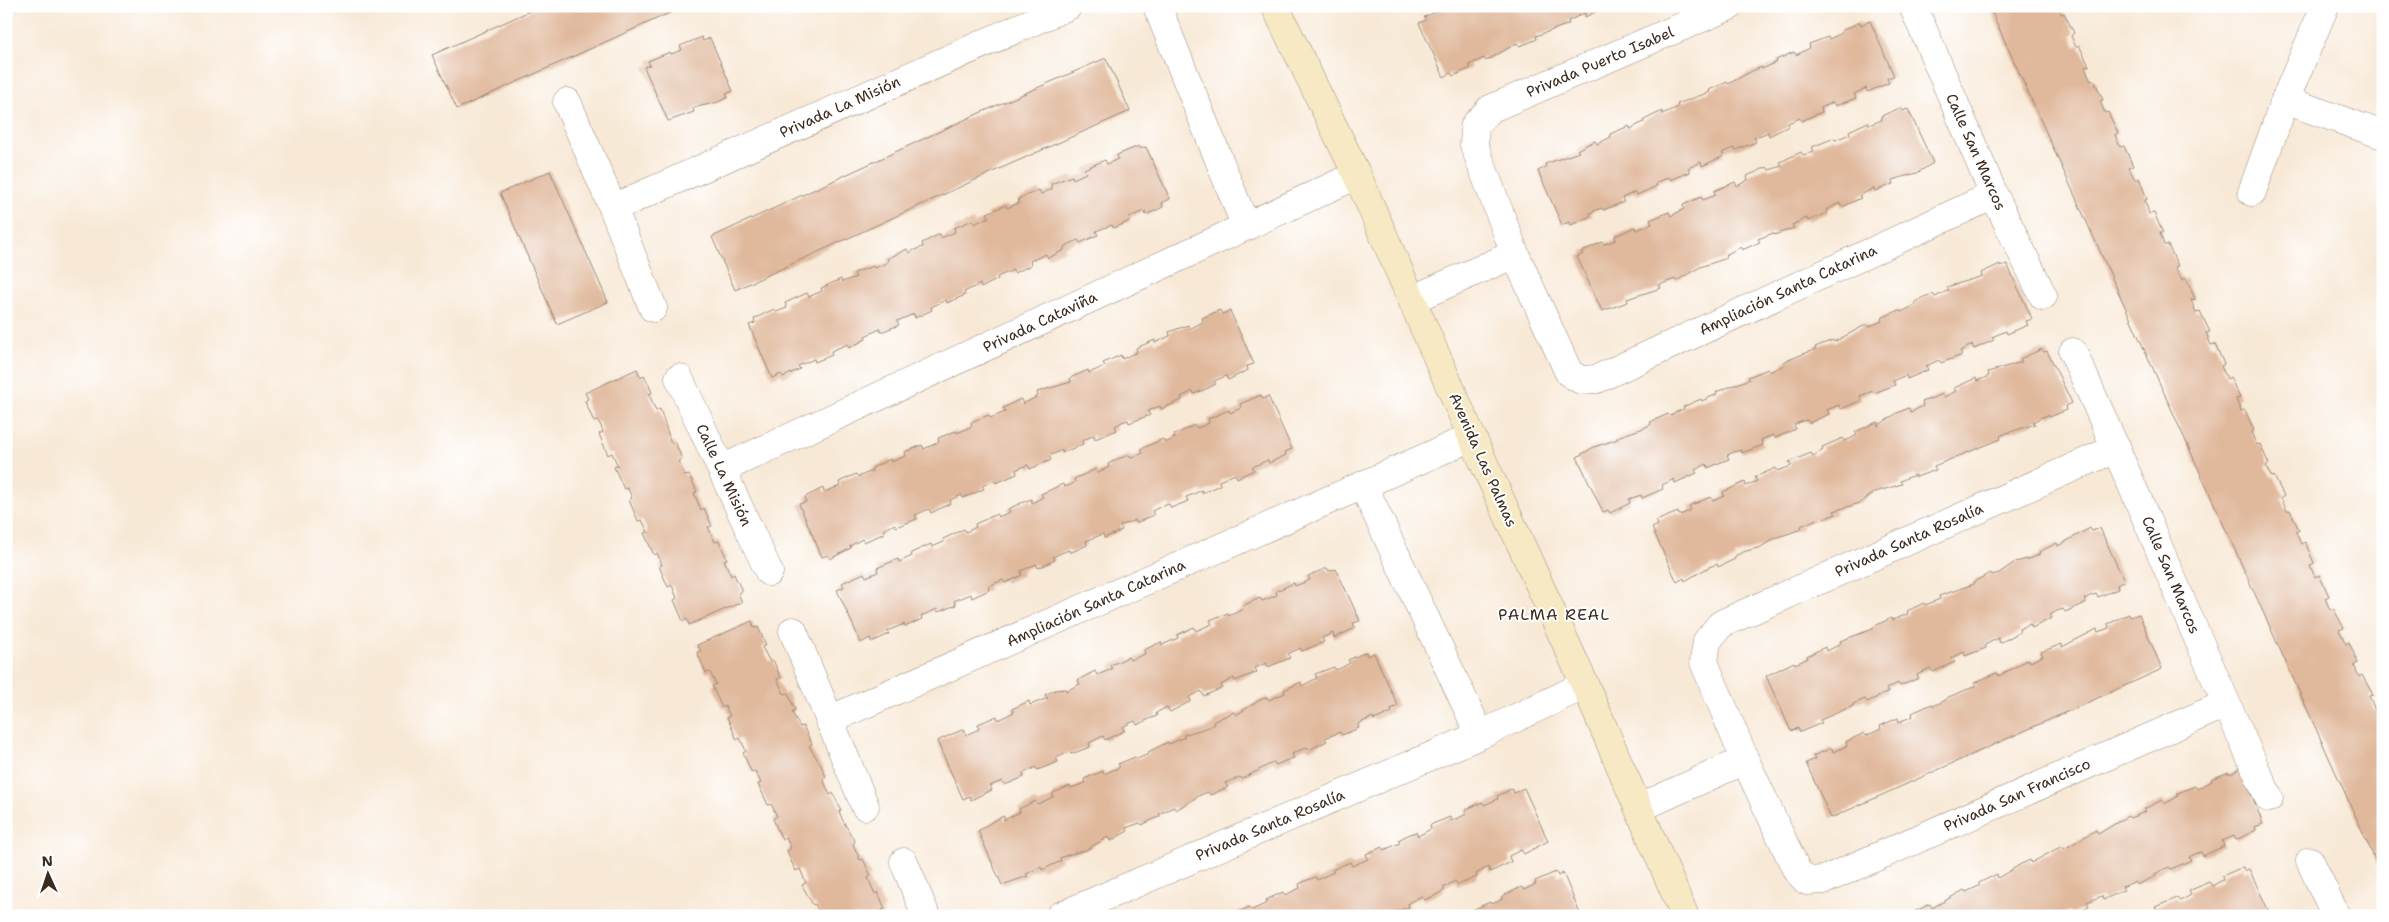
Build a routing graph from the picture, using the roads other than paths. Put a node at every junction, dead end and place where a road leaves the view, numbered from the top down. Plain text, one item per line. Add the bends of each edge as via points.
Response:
1 (1068, 6) edge
2 (1157, 6) edge
3 (1275, 6) edge
4 (1730, 6) edge
5 (1913, 6) edge
6 (2325, 6) edge
7 (2285, 100) junction
8 (567, 102) dead end
9 (2383, 135) edge
10 (1357, 175) junction
11 (2252, 192) dead end
12 (1994, 195) junction
13 (613, 208) junction
14 (1246, 227) junction
15 (1515, 254) junction
16 (2043, 296) dead end
17 (1413, 299) junction
18 (653, 308) dead end
19 (2073, 352) dead end
20 (679, 378) dead end
21 (1472, 438) junction
22 (2117, 448) junction
23 (722, 469) junction
24 (1363, 485) junction
25 (769, 572) dead end
26 (792, 632) dead end
27 (1585, 685) junction
28 (2226, 704) junction
29 (829, 720) junction
30 (1480, 735) junction
31 (1745, 760) junction
32 (2270, 798) dead end
33 (865, 806) dead end
34 (1639, 808) junction
35 (2310, 861) dead end
36 (904, 862) dead end
37 (926, 916) edge
38 (1060, 916) edge
39 (1685, 916) edge
40 (2336, 916) edge

1 - 13 street, Privada La Misión
2 - 14 street
3 - 10 main road, Avenida Las Palmas
4 - 15 street, Privada Puerto Isabel via 1490,109 1475,124 1474,145
5 - 12 street, Calle San Marcos
6 - 7 street
7 - 9 street
7 - 11 street
8 - 13 street
10 - 14 street, Privada Cataviña
10 - 17 main road, Avenida Las Palmas
12 - 15 street, Ampliación Santa Catarina via 1597,378 1581,380 1569,372
12 - 16 street, Calle San Marcos
13 - 18 street
14 - 23 street, Privada Cataviña
15 - 17 street
17 - 21 main road, Avenida Las Palmas
19 - 22 street, Calle San Marcos
20 - 23 street, Calle La Misión
21 - 24 street, Ampliación Santa Catarina
21 - 27 main road, Avenida Las Palmas
22 - 28 street, Calle San Marcos
22 - 31 street, Privada Santa Rosalía via 1721,624 1707,641 1704,662
23 - 25 street, Calle La Misión
24 - 29 street, Ampliación Santa Catarina
24 - 30 street
26 - 29 street
27 - 30 street, Privada Santa Rosalía
27 - 34 main road, Avenida Las Palmas
28 - 31 street, Privada San Francisco via 1824,880 1807,881 1797,870
28 - 32 street, Calle San Marcos
29 - 33 street
30 - 38 street, Privada Santa Rosalía
31 - 34 street
34 - 39 main road, Avenida Las Palmas
35 - 40 street
36 - 37 street

